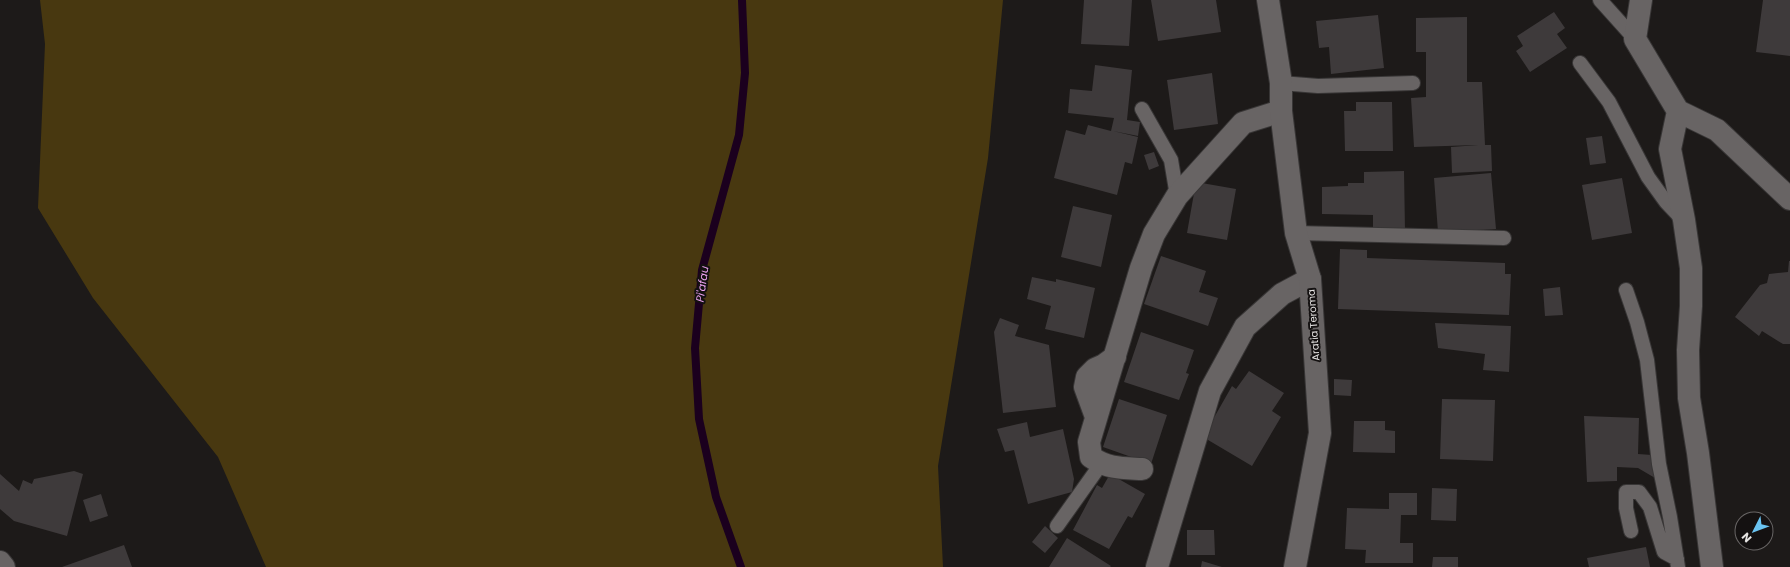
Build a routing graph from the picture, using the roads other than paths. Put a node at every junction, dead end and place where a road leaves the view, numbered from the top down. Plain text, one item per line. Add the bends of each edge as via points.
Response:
1 (1268, 0) edge
2 (1600, 0) edge
3 (1641, 0) edge
4 (1635, 39) junction
5 (1580, 63) dead end
6 (1281, 83) junction
7 (1413, 83) dead end
8 (1142, 109) dead end
9 (1281, 111) junction
10 (1678, 111) junction
11 (1177, 196) junction
12 (1790, 199) edge
13 (1684, 220) junction
14 (1296, 233) junction
15 (1504, 238) dead end
16 (1310, 278) junction
17 (1626, 290) dead end
18 (1101, 464) junction
19 (1142, 469) dead end
20 (1057, 526) dead end
21 (1631, 531) dead end
22 (0, 562) edge
23 (1678, 563) edge
24 (4, 567) edge
25 (1156, 567) edge
26 (1295, 567) edge
27 (1712, 567) edge

1 - 6 street, Aratia Teroma
2 - 4 lane
3 - 4 street
4 - 10 street
5 - 13 lane via 1609,102 1648,177 1666,202
6 - 7 lane via 1318,86
6 - 9 street, Aratia Teroma
8 - 11 lane via 1171,160
9 - 11 street via 1243,123
9 - 14 street, Aratia Teroma
10 - 12 street via 1717,130
10 - 13 street via 1670,149
11 - 18 street via 1154,234 1141,268 1096,417 1089,442 1090,457
13 - 27 street via 1691,268 1689,398
14 - 15 lane
14 - 16 street, Aratia Teroma
16 - 25 street via 1282,294 1245,327 1210,390
16 - 26 street, Aratia Teroma via 1320,433
17 - 23 lane via 1647,360 1659,464
18 - 19 street via 1115,468
18 - 20 lane
21 - 23 lane via 1626,508 1626,492 1639,492 1650,507 1664,552
22 - 24 street

